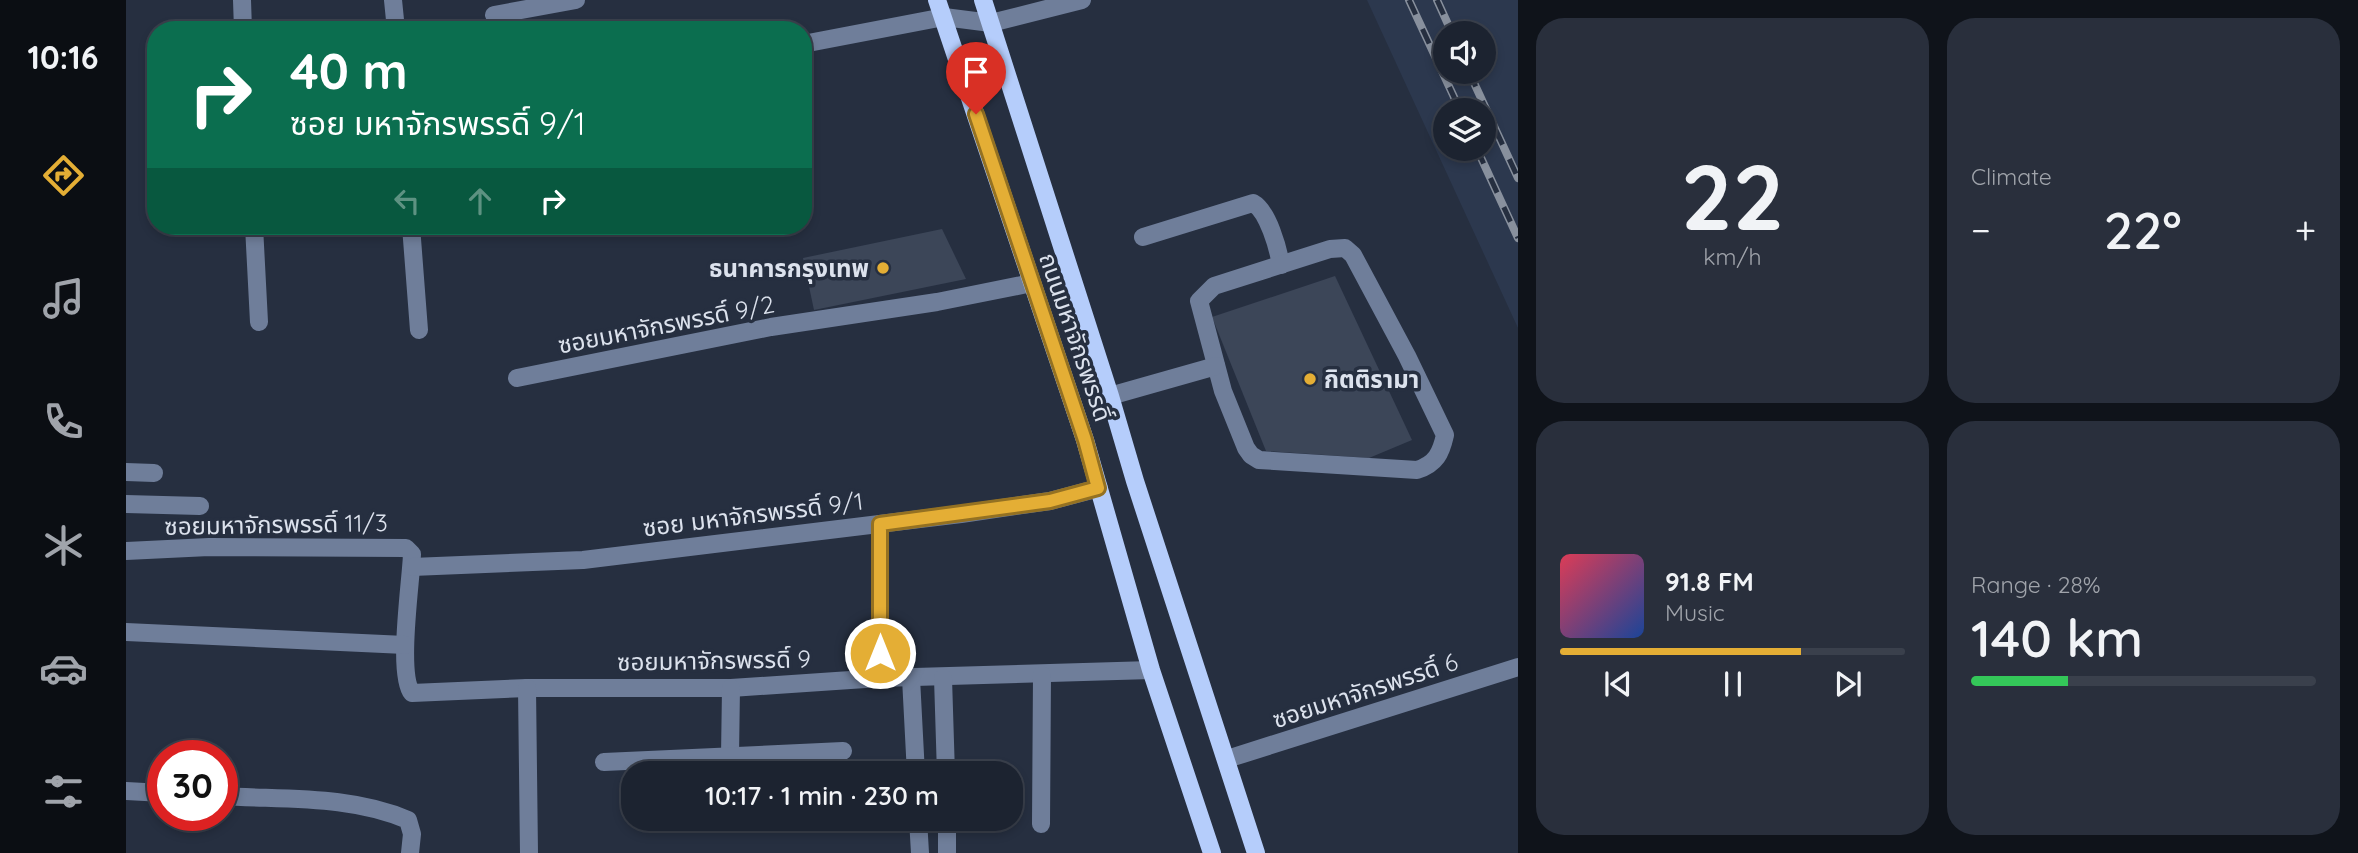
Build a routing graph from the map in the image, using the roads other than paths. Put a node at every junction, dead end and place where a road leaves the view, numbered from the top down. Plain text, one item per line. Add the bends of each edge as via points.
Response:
1 (242, 0) edge
2 (393, 0) edge
3 (576, 0) edge
4 (983, 0) edge
5 (1082, 0) edge
6 (940, 8) edge
7 (494, 15) dead end
8 (243, 21) edge
9 (395, 21) edge
10 (991, 23) junction
11 (812, 42) edge
12 (254, 235) edge
13 (412, 235) edge
14 (1143, 237) dead end
15 (1281, 265) junction
16 (1032, 283) junction
17 (259, 322) dead end
18 (419, 330) dead end
19 (1216, 366) junction
20 (517, 378) dead end
21 (1110, 396) junction
22 (126, 472) edge
23 (154, 473) dead end
24 (1098, 488) junction
25 (126, 504) edge
26 (200, 506) dead end
27 (880, 524) junction
28 (126, 551) edge
29 (412, 567) junction
30 (126, 632) edge
31 (405, 645) junction
32 (1518, 667) edge
33 (1151, 670) junction
34 (1042, 675) junction
35 (880, 678) junction
36 (911, 678) junction
37 (943, 678) junction
38 (527, 688) junction
39 (731, 688) junction
40 (843, 751) dead end
41 (730, 756) junction
42 (1227, 759) junction
43 (915, 761) edge
44 (946, 761) edge
45 (604, 762) dead end
46 (126, 791) edge
47 (147, 792) edge
48 (238, 797) edge
49 (1041, 824) dead end
50 (919, 831) edge
51 (947, 831) edge
52 (410, 853) edge
53 (529, 853) edge
54 (920, 853) edge
55 (947, 853) edge
56 (1212, 853) edge
57 (1256, 853) edge

1 - 8 street
2 - 9 street
3 - 7 street
4 - 10 main road, ถนนมหาจักรพรรดิ์
5 - 10 street
6 - 10 street
6 - 11 street
6 - 16 main road, ถนนมหาจักรพรรดิ์
10 - 21 main road, ถนนมหาจักรพรรดิ์
12 - 17 street
13 - 18 street
14 - 15 street via 1253,203 1264,214
15 - 19 street via 1214,286 1199,301
15 - 19 street via 1330,249 1350,251 1444,435 1436,461 1417,470 1259,460 1246,448
16 - 20 street, ซอยมหาจักรพรรดิ์ 9/2 via 771,327
16 - 24 main road, ถนนมหาจักรพรรดิ์
19 - 21 street
21 - 42 main road, ถนนมหาจักรพรรดิ์
22 - 23 street
24 - 27 street, ซอย มหาจักรพรรดิ์ 9/1 via 1050,501
24 - 33 main road, ถนนมหาจักรพรรดิ์
25 - 26 street
27 - 29 street, ซอย มหาจักรพรรดิ์ 9/1 via 583,560
27 - 35 street
28 - 29 street, ซอยมหาจักรพรรดิ์ 11/3 via 398,547 410,551
29 - 31 street, ซอยมหาจักรพรรดิ์ 9
30 - 31 street
31 - 38 street, ซอยมหาจักรพรรดิ์ 9 via 412,693
32 - 42 street, ซอยมหาจักรพรรดิ์ 6
33 - 34 street, ซอยมหาจักรพรรดิ์ 9
33 - 56 main road, ถนนมหาจักรพรรดิ์
34 - 37 street, ซอยมหาจักรพรรดิ์ 9
34 - 49 street
35 - 36 street, ซอยมหาจักรพรรดิ์ 9
35 - 39 street, ซอยมหาจักรพรรดิ์ 9
36 - 37 street, ซอยมหาจักรพรรดิ์ 9
36 - 43 street
37 - 44 street
38 - 39 street, ซอยมหาจักรพรรดิ์ 9
38 - 53 street
39 - 41 street
40 - 41 street
41 - 45 street
42 - 57 main road, ถนนมหาจักรพรรดิ์
46 - 47 street
48 - 52 street via 357,803 390,812 408,820
50 - 54 street
51 - 55 street

